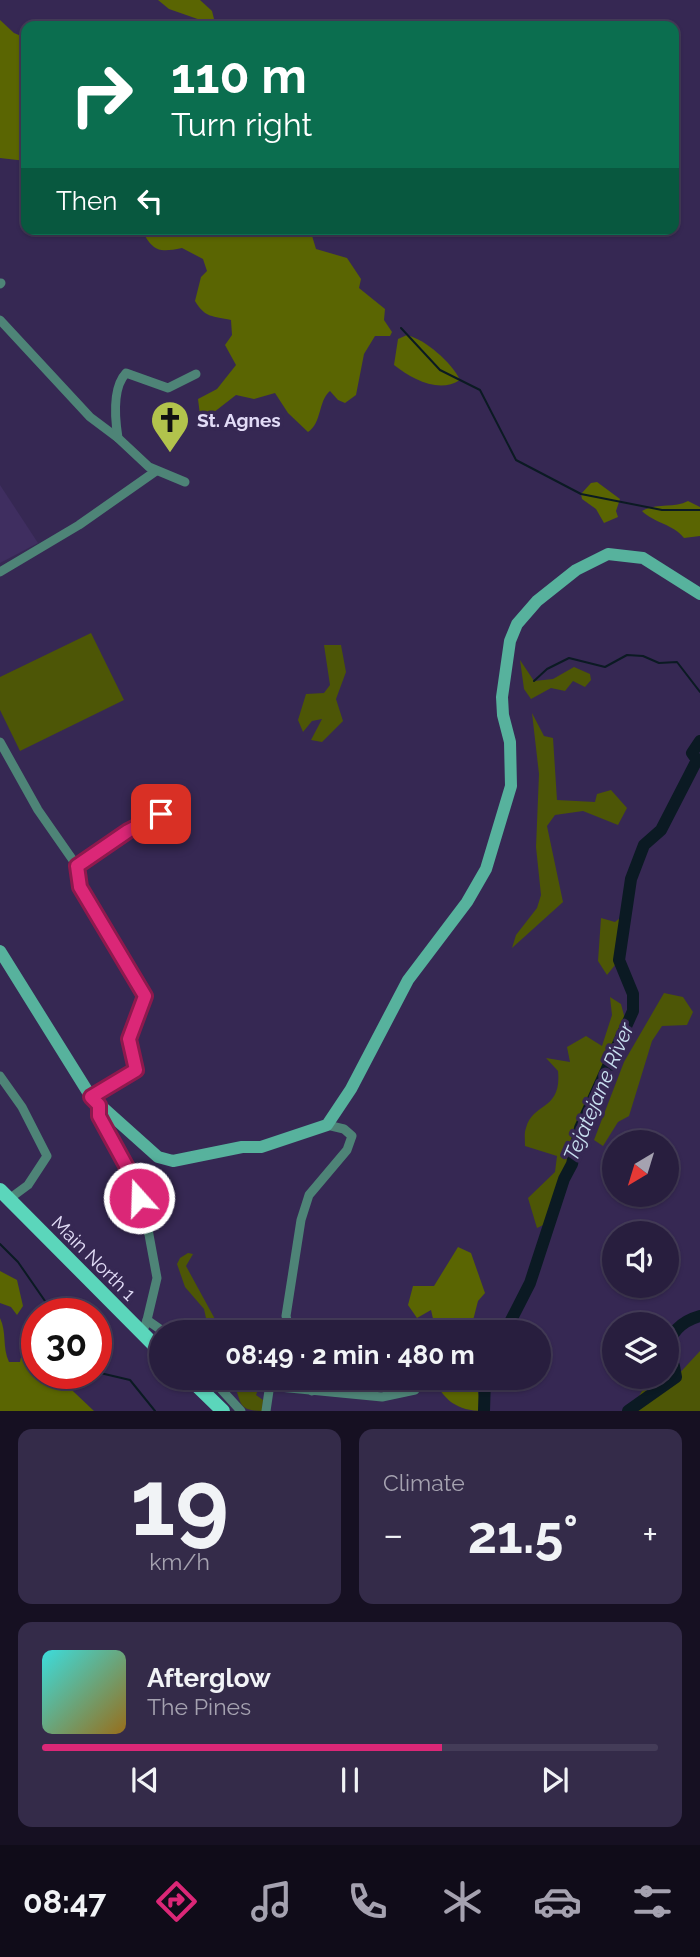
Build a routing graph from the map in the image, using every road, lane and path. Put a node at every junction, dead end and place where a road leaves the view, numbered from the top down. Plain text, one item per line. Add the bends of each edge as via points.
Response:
1 (0, 320) edge
2 (196, 374) dead end
3 (118, 438) junction
4 (156, 471) junction
5 (185, 482) dead end
6 (0, 572) edge
7 (700, 594) edge
8 (0, 742) edge
9 (161, 814) dead end
10 (77, 866) junction
11 (0, 951) edge
12 (0, 1076) edge
13 (95, 1101) junction
14 (327, 1125) junction
15 (4, 1195) edge
16 (286, 1316) junction
17 (285, 1320) edge
18 (287, 1320) edge
19 (143, 1326) junction
20 (149, 1328) edge
21 (149, 1335) edge
22 (201, 1390) edge
23 (221, 1390) edge
24 (269, 1390) edge
25 (308, 1390) edge
26 (415, 1390) dead end
27 (313, 1391) joint
28 (223, 1411) edge
29 (241, 1411) edge
30 (266, 1411) edge

1 - 3 street via 90,417
2 - 3 street via 168,388 130,373 123,375 116,402
3 - 4 street
4 - 5 street
4 - 6 street
7 - 14 street via 643,558 608,554 576,570 517,624 510,640 502,697 511,786 486,869 408,980
8 - 10 street via 38,810
9 - 10 street
10 - 13 street via 80,887 145,996 129,1039 136,1070
11 - 13 street
12 - 15 street via 47,1156 28,1185
13 - 14 street via 165,1161 261,1147
13 - 19 street via 135,1182 145,1213 157,1278
14 - 16 street via 352,1136 347,1150 309,1195 289,1277
15 - 19 main road, Main North 1
16 - 17 street
16 - 18 street
19 - 20 street
19 - 21 main road, Main North 1
22 - 28 main road
23 - 29 street
24 - 30 street
25 - 27 street
26 - 27 street via 383,1397

